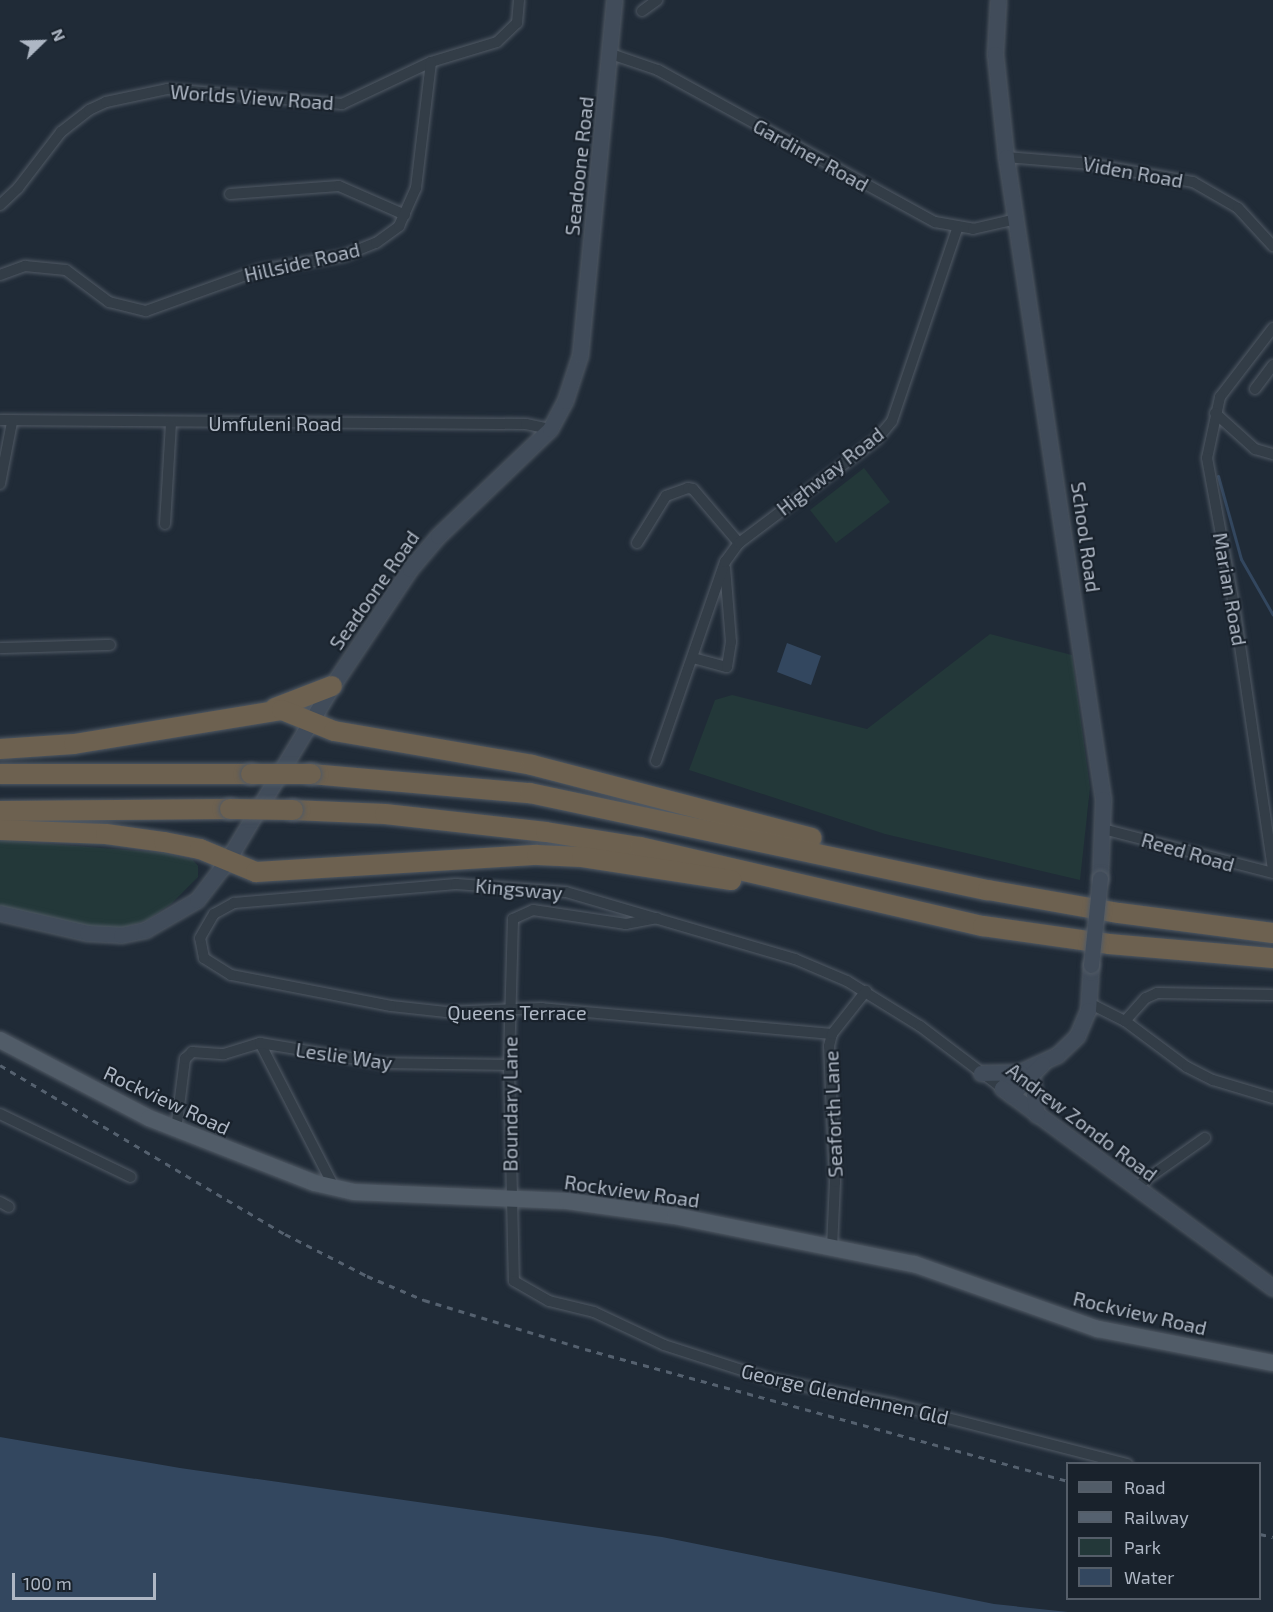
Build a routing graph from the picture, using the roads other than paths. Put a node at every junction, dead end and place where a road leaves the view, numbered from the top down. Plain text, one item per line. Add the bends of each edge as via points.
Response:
1 (519, 0) edge
2 (614, 0) edge
3 (657, 0) edge
4 (998, 0) edge
5 (642, 11) dead end
6 (611, 54) junction
7 (431, 62) junction
8 (1006, 157) junction
9 (230, 194) dead end
10 (0, 205) edge
11 (405, 215) junction
12 (1016, 219) junction
13 (957, 229) junction
14 (1272, 242) edge
15 (0, 275) edge
16 (1273, 328) edge
17 (1273, 365) edge
18 (1255, 389) dead end
19 (1215, 413) junction
20 (0, 420) edge
21 (12, 422) junction
22 (171, 424) junction
23 (550, 429) junction
24 (1273, 453) edge
25 (0, 484) edge
26 (165, 524) dead end
27 (637, 543) dead end
28 (739, 543) junction
29 (725, 562) junction
30 (110, 645) dead end
31 (0, 648) edge
32 (693, 658) junction
33 (332, 686) junction
34 (269, 710) junction
35 (310, 724) junction
36 (0, 749) edge
37 (656, 760) dead end
38 (0, 774) edge
39 (0, 811) edge
40 (1103, 829) junction
41 (0, 830) edge
42 (227, 861) junction
43 (1273, 870) edge
44 (936, 879) junction
45 (775, 880) junction
46 (0, 913) edge
47 (659, 918) junction
48 (1273, 933) edge
49 (1273, 958) edge
50 (207, 962) joint
51 (866, 991) junction
52 (1273, 994) edge
53 (1089, 1003) junction
54 (510, 1010) junction
55 (1125, 1021) junction
56 (832, 1034) junction
57 (0, 1040) edge
58 (260, 1043) junction
59 (509, 1065) junction
60 (981, 1073) junction
61 (1026, 1075) junction
62 (1007, 1092) junction
63 (1273, 1098) edge
64 (0, 1114) edge
65 (1037, 1115) junction
66 (176, 1130) junction
67 (1204, 1138) dead end
68 (132, 1177) dead end
69 (335, 1188) junction
70 (1134, 1188) junction
71 (511, 1198) junction
72 (832, 1248) junction
73 (1273, 1288) edge
74 (1273, 1363) edge
75 (1119, 1462) edge

1 - 7 street via 517,23 509,34 497,42
2 - 6 street, Seadoone Road
3 - 5 street
4 - 8 street, School Road via 995,54
6 - 13 street, Gardiner Road via 658,70 935,222
6 - 23 street, Seadoone Road via 580,355 565,401
7 - 10 street, Worlds View Road via 342,104 167,89 106,102 61,132
7 - 11 street, Hillside Road via 420,166
8 - 12 street, School Road
8 - 14 street, Viden Road via 1091,164 1193,182 1238,208
9 - 11 street via 339,186
11 - 15 street, Hillside Road via 390,235 364,249 260,270 146,310 109,302 66,270 25,266
12 - 13 street, Gardiner Road via 973,230
12 - 40 street, School Road via 1099,763
13 - 28 street, Highway Road via 892,421 877,439
16 - 19 street, Marian Road via 1233,375
17 - 18 street
19 - 24 street via 1255,449
19 - 43 street, Marian Road via 1208,448 1210,482 1234,605
20 - 21 street, Umfuleni Road
21 - 22 street, Umfuleni Road
21 - 25 street
22 - 23 street, Umfuleni Road via 526,424
22 - 26 street
23 - 33 street, Seadoone Road via 422,553
27 - 28 street via 666,496 688,488
28 - 29 street, Highway Road
29 - 32 street, Highway Road
29 - 32 street via 731,642 727,667
30 - 31 street
32 - 37 street, Highway Road
33 - 34 highway
33 - 35 street, Seadoone Road
34 - 35 highway via 292,713
34 - 36 highway via 74,744
35 - 42 street, Seadoone Road
35 - 44 highway via 382,741 532,765 914,866
38 - 44 highway, bridge via 311,774 530,793
39 - 45 highway, bridge via 230,809 385,814 640,847
40 - 43 street, Reed Road
40 - 53 street, School Road, bridge
41 - 42 highway via 106,834 200,849
42 - 45 highway via 256,872 556,855 744,882
42 - 46 street, Seadoone Road via 193,903 145,930 102,935
44 - 48 highway via 1081,907
45 - 49 highway via 983,926 1109,944
47 - 50 street, Kingsway via 536,887 456,884 234,903 214,914 200,938 200,950
47 - 51 street, Kingsway via 795,959
47 - 54 street, Boundary Lane via 626,924 533,910 519,914 511,927
50 - 54 street, Queens Terrace via 231,975 391,1006 434,1011
51 - 56 street, Seaforth Lane
51 - 60 street, Andrew Zondo Road
52 - 55 street via 1157,993 1146,998
53 - 55 street
53 - 61 street, School Road via 1081,1030 1072,1042
54 - 56 street, Queens Terrace via 613,1013
54 - 59 street, Boundary Lane
55 - 63 street via 1200,1074
56 - 72 street, Seaforth Lane
57 - 66 main road, Rockview Road
58 - 59 street, Leslie Way via 381,1063
58 - 66 street, Leslie Way via 224,1054 192,1052 185,1059
58 - 69 street
59 - 71 street, Boundary Lane
60 - 61 street
60 - 62 street, Andrew Zondo Road
61 - 62 street, School Road
61 - 65 street
62 - 65 street, Andrew Zondo Road
64 - 68 street
65 - 70 street, Andrew Zondo Road
66 - 69 main road, Rockview Road via 287,1175
67 - 70 street
69 - 71 main road, Rockview Road
70 - 73 street, Andrew Zondo Road
71 - 72 main road, Rockview Road via 612,1206
71 - 75 street, George Glendennen Gld via 512,1278 549,1301 594,1312 654,1341 770,1379 893,1404
72 - 74 main road, Rockview Road via 914,1264 1098,1329

